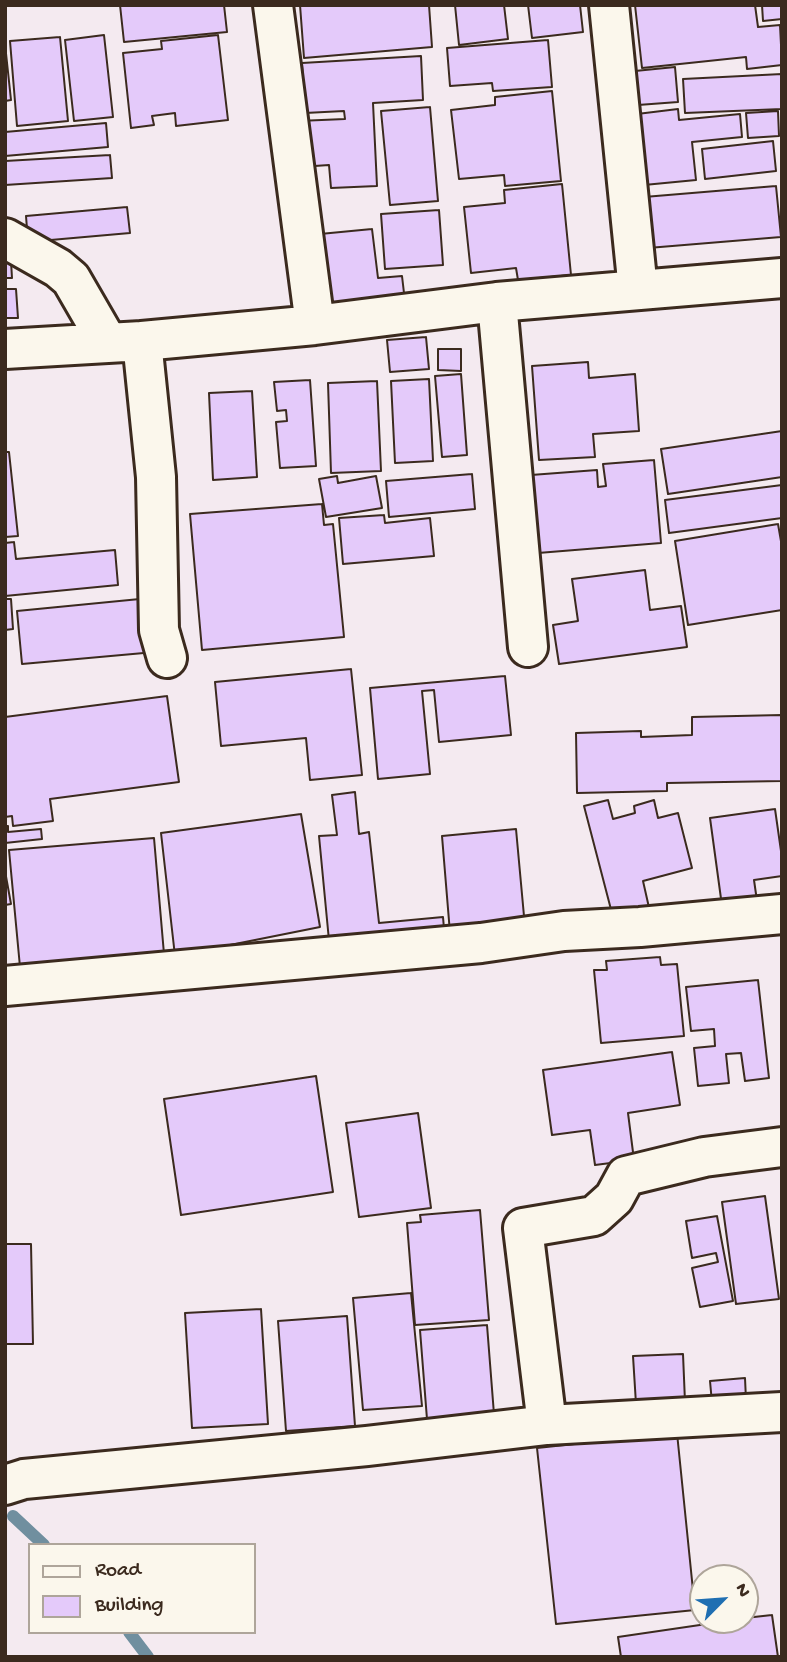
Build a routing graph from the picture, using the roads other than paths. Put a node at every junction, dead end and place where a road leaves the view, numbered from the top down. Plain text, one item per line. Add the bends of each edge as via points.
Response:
1 (273, 5) edge
2 (609, 5) edge
3 (5, 238) edge
4 (782, 278) edge
5 (638, 290) junction
6 (497, 302) junction
7 (315, 325) junction
8 (125, 342) junction
9 (5, 349) edge
10 (528, 648) dead end
11 (167, 658) dead end
12 (782, 914) edge
13 (5, 986) edge
14 (782, 1147) edge
15 (782, 1412) edge
16 (547, 1425) junction
17 (5, 1485) edge

1 - 7 street
2 - 5 street
3 - 8 street via 71,278
4 - 5 street
5 - 6 street
6 - 7 street
6 - 10 street
7 - 8 street
8 - 9 street
8 - 11 street via 156,477 159,630
12 - 13 street
14 - 16 street via 704,1157 626,1176 614,1198 593,1216 523,1228
15 - 16 street
16 - 17 street via 24,1479

